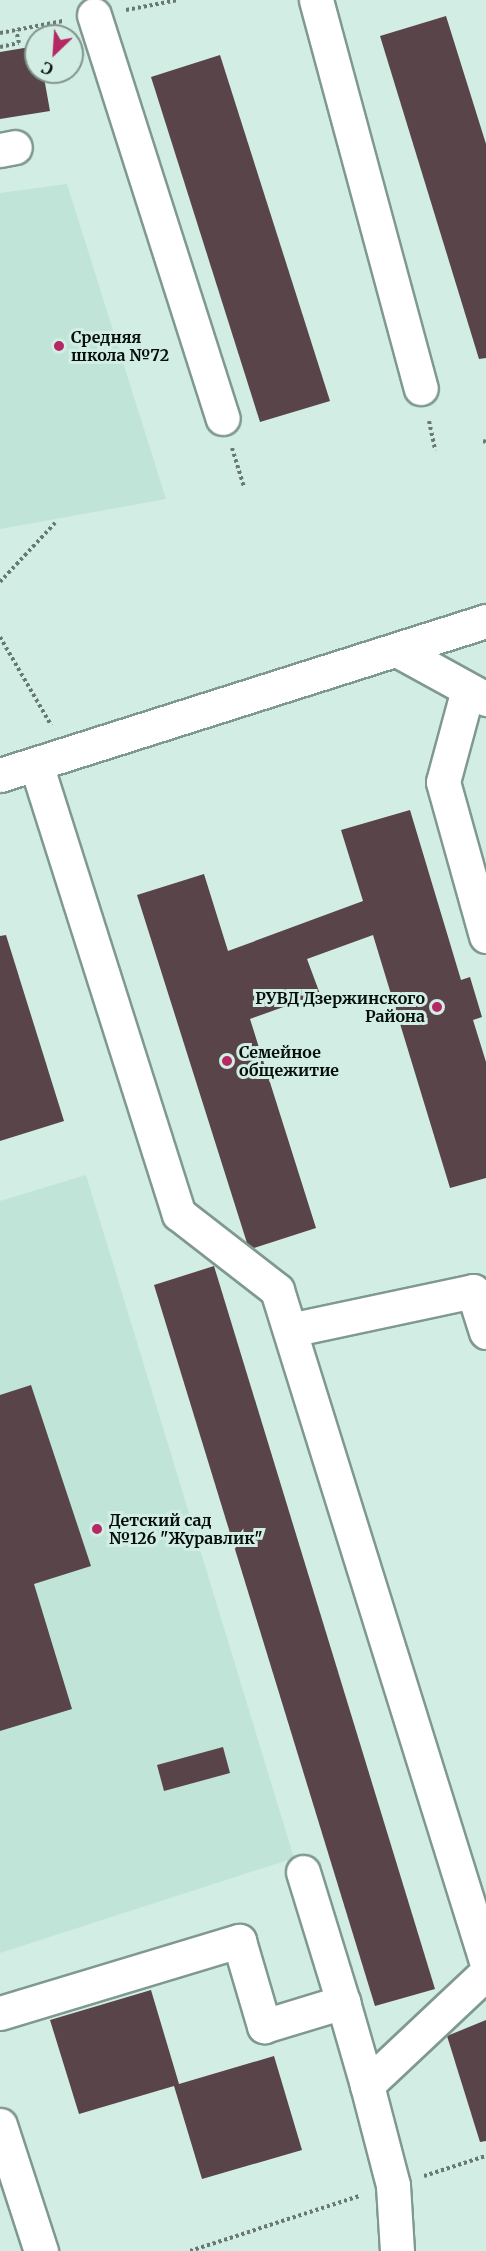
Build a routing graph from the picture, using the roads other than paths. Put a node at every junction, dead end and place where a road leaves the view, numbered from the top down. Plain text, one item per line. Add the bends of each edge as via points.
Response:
1 (316, 0) edge
2 (94, 15) dead end
3 (421, 388) dead end
4 (223, 418) dead end
5 (486, 621) edge
6 (397, 650) junction
7 (476, 696) edge
8 (36, 764) junction
9 (0, 775) edge
10 (486, 936) edge
11 (290, 1330) junction
12 (486, 1332) edge
13 (303, 1872) dead end
14 (486, 1961) edge
15 (486, 1973) edge
16 (343, 2002) junction
17 (0, 2013) edge
18 (367, 2085) junction
19 (0, 2125) edge
20 (7, 2170) edge
21 (42, 2251) edge
22 (397, 2251) edge

1 - 3 street
2 - 4 street
5 - 6 street
6 - 7 street
6 - 8 street
7 - 10 street via 443,782
8 - 9 street
8 - 11 street via 179,1214 277,1290
11 - 12 street via 473,1291
11 - 14 street
13 - 16 street
15 - 18 street
16 - 17 street via 264,2026 239,1941
16 - 18 street
18 - 22 street via 393,2186
19 - 20 street
20 - 21 street

